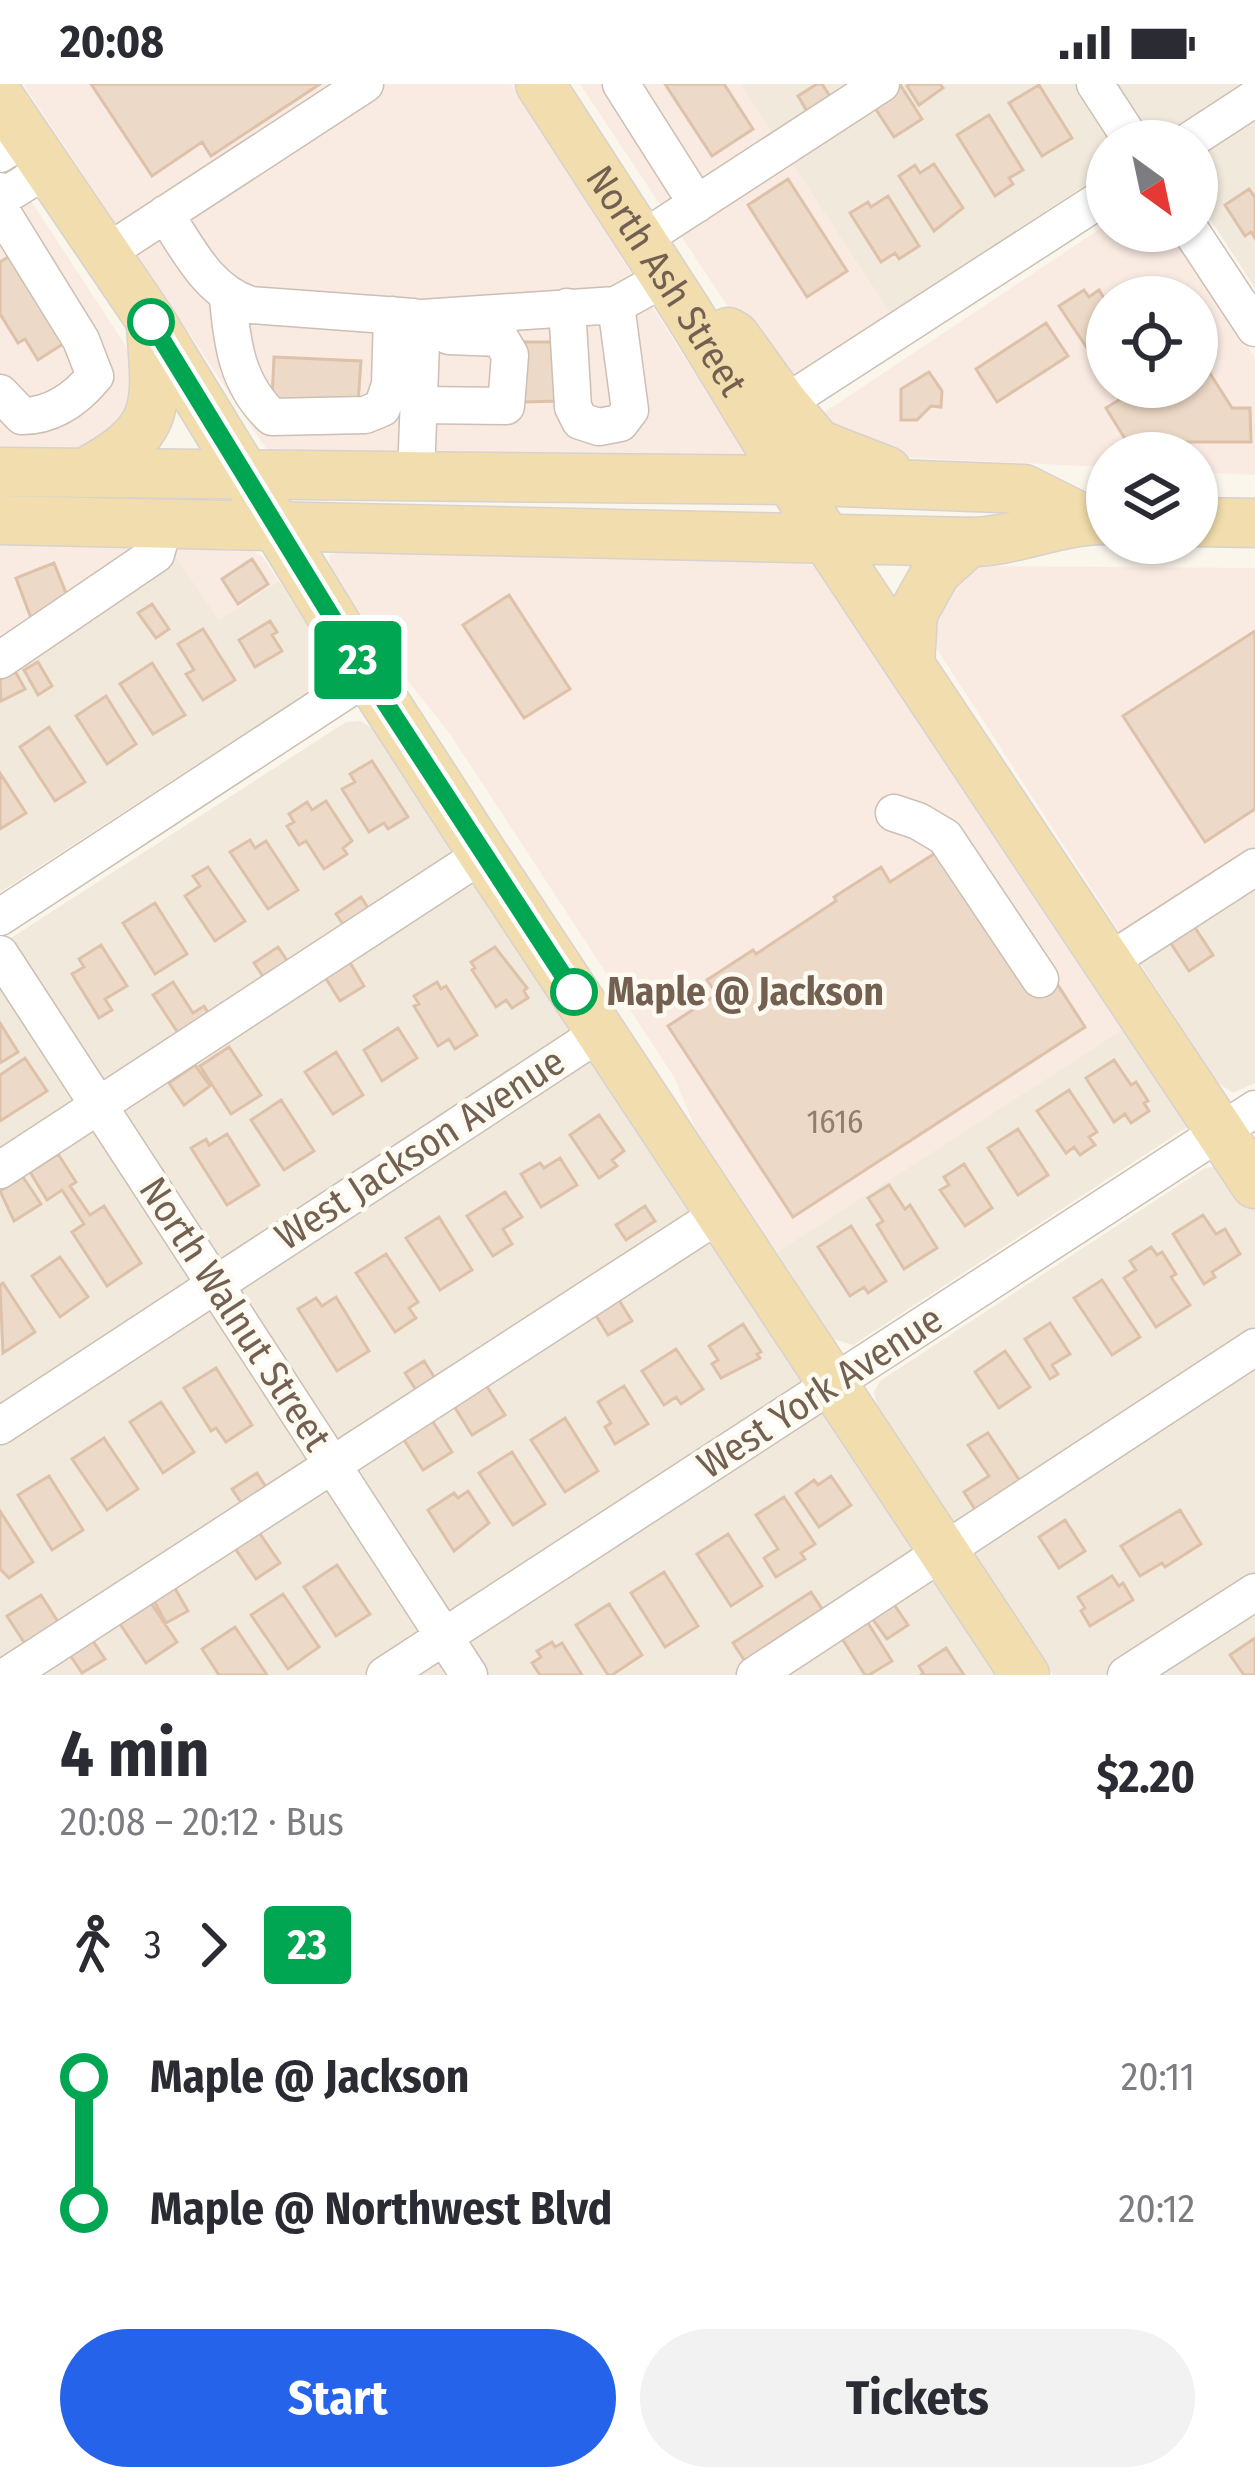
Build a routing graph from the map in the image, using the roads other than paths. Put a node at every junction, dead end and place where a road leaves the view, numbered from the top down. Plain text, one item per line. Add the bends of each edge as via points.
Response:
1 (365, 84) edge
2 (540, 84) edge
3 (621, 84) edge
4 (881, 84) edge
5 (1095, 84) edge
6 (1255, 98) edge
7 (1118, 120) edge
8 (1218, 122) edge
9 (18, 139) edge
10 (0, 191) edge
11 (697, 204) junction
12 (0, 209) edge
13 (1086, 209) edge
14 (165, 214) junction
15 (1205, 252) edge
16 (106, 253) junction
17 (664, 276) junction
18 (228, 298) junction
19 (616, 305) junction
20 (567, 307) junction
21 (151, 321) junction
22 (412, 323) junction
23 (1255, 328) edge
24 (784, 404) junction
25 (11, 405) edge
26 (419, 405) junction
27 (0, 472) edge
28 (85, 472) junction
29 (247, 473) junction
30 (416, 474) junction
31 (788, 480) junction
32 (931, 486) junction
33 (1086, 516) edge
34 (0, 520) edge
35 (1086, 522) edge
36 (1218, 522) edge
37 (1255, 523) edge
38 (164, 525) junction
39 (280, 527) junction
40 (827, 540) junction
41 (969, 542) junction
42 (0, 660) edge
43 (910, 664) junction
44 (368, 676) junction
45 (894, 813) dead end
46 (483, 854) junction
47 (1255, 867) edge
48 (0, 917) edge
49 (0, 954) edge
50 (1108, 962) junction
51 (1040, 979) dead end
52 (601, 1032) junction
53 (99, 1105) junction
54 (1238, 1121) edge
55 (0, 1170) edge
56 (1255, 1184) edge
57 (721, 1213) junction
58 (215, 1283) junction
59 (1255, 1347) edge
60 (834, 1383) junction
61 (0, 1426) edge
62 (334, 1466) junction
63 (944, 1551) junction
64 (1255, 1592) edge
65 (444, 1636) junction
66 (8, 1675) edge
67 (385, 1675) edge
68 (469, 1675) edge
69 (755, 1675) edge
70 (1025, 1675) edge
71 (1126, 1675) edge

1 - 14 street
2 - 17 main road, North Ash Street
3 - 11 street
4 - 11 street
5 - 7 street
6 - 8 street
9 - 10 street via 9,193
9 - 16 main road
11 - 17 street
12 - 25 street via 95,376 46,416
13 - 24 street
14 - 16 street
14 - 18 street
15 - 23 street
16 - 21 main road
17 - 19 street
17 - 24 main road via 735,336
17 - 31 main road, North Ash Street
18 - 22 street
18 - 22 street via 233,352 272,417 365,416 382,408
19 - 20 street
19 - 20 street via 630,410 620,423 599,427 580,421 573,407
20 - 22 street
21 - 28 main road via 153,413 124,449
21 - 29 main road
22 - 26 street
22 - 26 street via 500,338 510,355 506,406
24 - 32 main road via 818,444
26 - 30 street
27 - 28 main road
28 - 29 main road
29 - 30 main road
29 - 39 main road
30 - 31 main road
31 - 32 main road
31 - 40 main road, North Ash Street
32 - 33 main road via 1024,489
34 - 38 main road
35 - 41 main road
36 - 37 main road
38 - 39 main road
38 - 42 street via 156,554
39 - 40 main road
39 - 44 main road
40 - 41 main road
40 - 43 main road, North Ash Street
41 - 43 main road via 936,572 913,613
43 - 50 main road, North Ash Street
44 - 46 main road
44 - 48 street
45 - 51 street via 945,837
46 - 52 main road
46 - 53 street
47 - 50 street
49 - 53 street, North Walnut Street
50 - 54 main road, North Ash Street
52 - 57 main road
52 - 58 street, West Jackson Avenue
53 - 55 street
53 - 58 street, North Walnut Street
54 - 56 main road, North Ash Street
54 - 60 street, West York Avenue
57 - 60 main road
57 - 62 street
58 - 61 street, West Jackson Avenue
58 - 62 street, North Walnut Street
59 - 63 street
60 - 63 main road
60 - 65 street, West York Avenue
62 - 65 street, North Walnut Street
62 - 66 street
63 - 69 street
63 - 70 main road
64 - 71 street
65 - 67 street, West York Avenue
65 - 68 street, North Walnut Street

